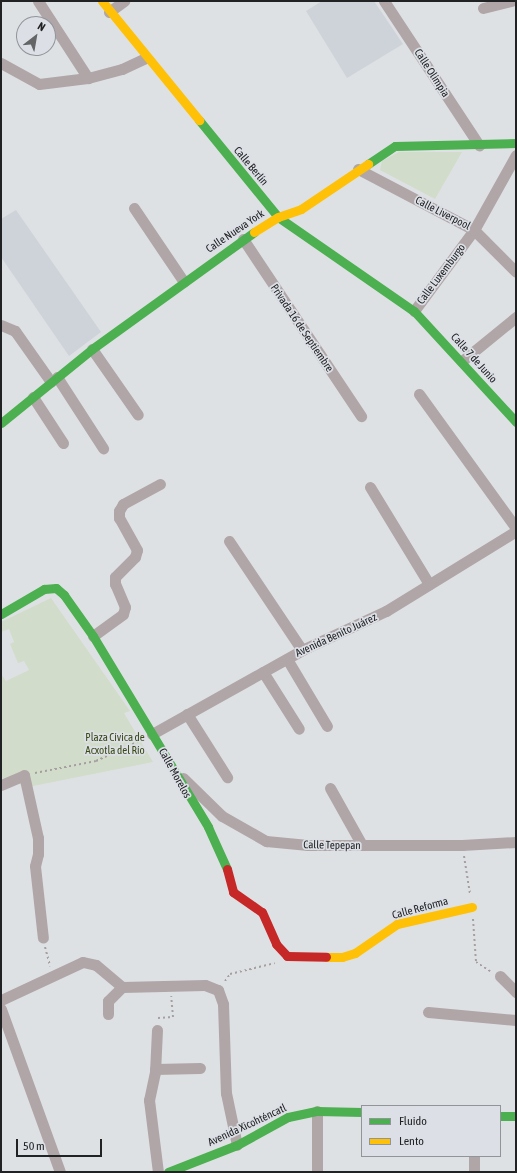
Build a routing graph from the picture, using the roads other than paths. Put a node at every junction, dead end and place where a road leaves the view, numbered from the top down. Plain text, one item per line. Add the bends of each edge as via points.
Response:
1 (38, 1) edge
2 (102, 1) edge
3 (124, 1) edge
4 (384, 1) edge
5 (512, 1) edge
6 (483, 8) dead end
7 (109, 12) junction
8 (146, 58) junction
9 (1, 63) edge
10 (88, 78) junction
11 (516, 143) edge
12 (479, 145) junction
13 (516, 155) edge
14 (358, 169) junction
15 (513, 172) edge
16 (134, 208) dead end
17 (278, 217) junction
18 (474, 230) junction
19 (243, 239) junction
20 (516, 272) edge
21 (184, 282) junction
22 (414, 311) junction
23 (516, 318) edge
24 (1, 325) edge
25 (92, 349) junction
26 (462, 361) junction
27 (54, 380) junction
28 (419, 394) dead end
29 (33, 397) junction
30 (138, 415) dead end
31 (361, 416) dead end
32 (516, 422) edge
33 (1, 423) edge
34 (63, 443) dead end
35 (103, 448) dead end
36 (160, 484) dead end
37 (370, 487) dead end
38 (516, 528) edge
39 (516, 531) edge
40 (229, 541) dead end
41 (429, 584) junction
42 (1, 614) edge
43 (93, 636) junction
44 (302, 650) junction
45 (287, 659) junction
46 (263, 672) junction
47 (187, 714) junction
48 (327, 726) dead end
49 (299, 729) dead end
50 (152, 734) junction
51 (174, 769) junction
52 (227, 777) dead end
53 (1, 785) edge
54 (330, 788) dead end
55 (516, 842) edge
56 (362, 845) junction
57 (472, 907) road end
58 (43, 938) road end
59 (287, 956) joint
60 (500, 976) road end
61 (122, 987) junction
62 (516, 992) edge
63 (1, 1000) edge
64 (1, 1009) edge
65 (428, 1012) dead end
66 (108, 1014) dead end
67 (516, 1020) edge
68 (157, 1030) road end
69 (200, 1068) dead end
70 (155, 1069) junction
71 (317, 1111) junction
72 (361, 1112) edge
73 (501, 1116) edge
74 (516, 1116) edge
75 (237, 1145) junction
76 (474, 1157) edge
77 (60, 1172) edge
78 (158, 1172) edge
79 (168, 1172) edge
80 (317, 1172) edge
81 (474, 1172) edge

1 - 10 street
2 - 7 street, Calle Berlín
3 - 7 street
4 - 12 street, Calle Olimpia
5 - 6 street
7 - 8 street, Calle Berlín
8 - 10 street via 122,70
8 - 17 street, Calle Berlín
9 - 10 street via 39,84
11 - 12 street, Calle Nueva York
12 - 14 street, Calle Nueva York via 395,146
13 - 15 street, Calle Luxemburgo
14 - 17 street, Calle Nueva York via 301,209
14 - 18 street, Calle Liverpool
15 - 18 street, Calle Luxemburgo
16 - 21 street
17 - 19 street, Calle Nueva York
17 - 22 street, Calle Berlín
18 - 20 street, Calle Liverpool
18 - 22 street, Calle Luxemburgo
19 - 21 street, Calle Nueva York
19 - 31 street, Privada 16 de Septiembre
21 - 25 street, Calle Nueva York
22 - 26 street, Calle 7 de Junio
23 - 26 street
24 - 27 street via 15,332
25 - 27 street, Calle Nueva York
25 - 30 street
26 - 32 street, Calle 7 de Junio
27 - 29 street, Calle Nueva York
27 - 35 street
28 - 38 street
29 - 33 street, Calle Nueva York
29 - 34 street
36 - 43 street via 123,504 119,511 119,518 137,550 135,557 115,577 115,584 125,607 123,614
37 - 41 street
39 - 41 street, Avenida Benito Juárez
40 - 44 street
41 - 44 street, Avenida Benito Juárez via 386,611
42 - 43 street, Calle Morelos via 44,589 56,588 64,595
43 - 50 street, Calle Morelos
44 - 45 street, Avenida Benito Juárez
45 - 46 street, Avenida Benito Juárez
45 - 48 street
46 - 47 street, Avenida Benito Juárez
46 - 49 street
47 - 50 street, Avenida Benito Juárez
47 - 52 street
50 - 51 street, Calle Morelos
51 - 56 street, Calle Tepepan via 222,816 266,841 308,845
51 - 59 street, Calle Morelos via 225,860 233,892 262,912 276,944
53 - 58 street via 24,775 38,838 38,854 34,866
54 - 56 street
55 - 56 street, Calle Tepepan
57 - 59 street, Calle Reforma via 397,924 355,953 342,957
60 - 62 street
61 - 63 street via 90,962 83,962
61 - 66 street via 108,1002
61 - 75 street via 205,985 218,990 223,1004 226,1093
64 - 77 street
65 - 67 street
68 - 70 street
69 - 70 street
70 - 78 street via 149,1100
71 - 72 street, Avenida Xicohténcatl
71 - 75 street, Avenida Xicohténcatl via 288,1117
71 - 80 street
73 - 74 street
75 - 79 street, Avenida Xicohténcatl
76 - 81 street

